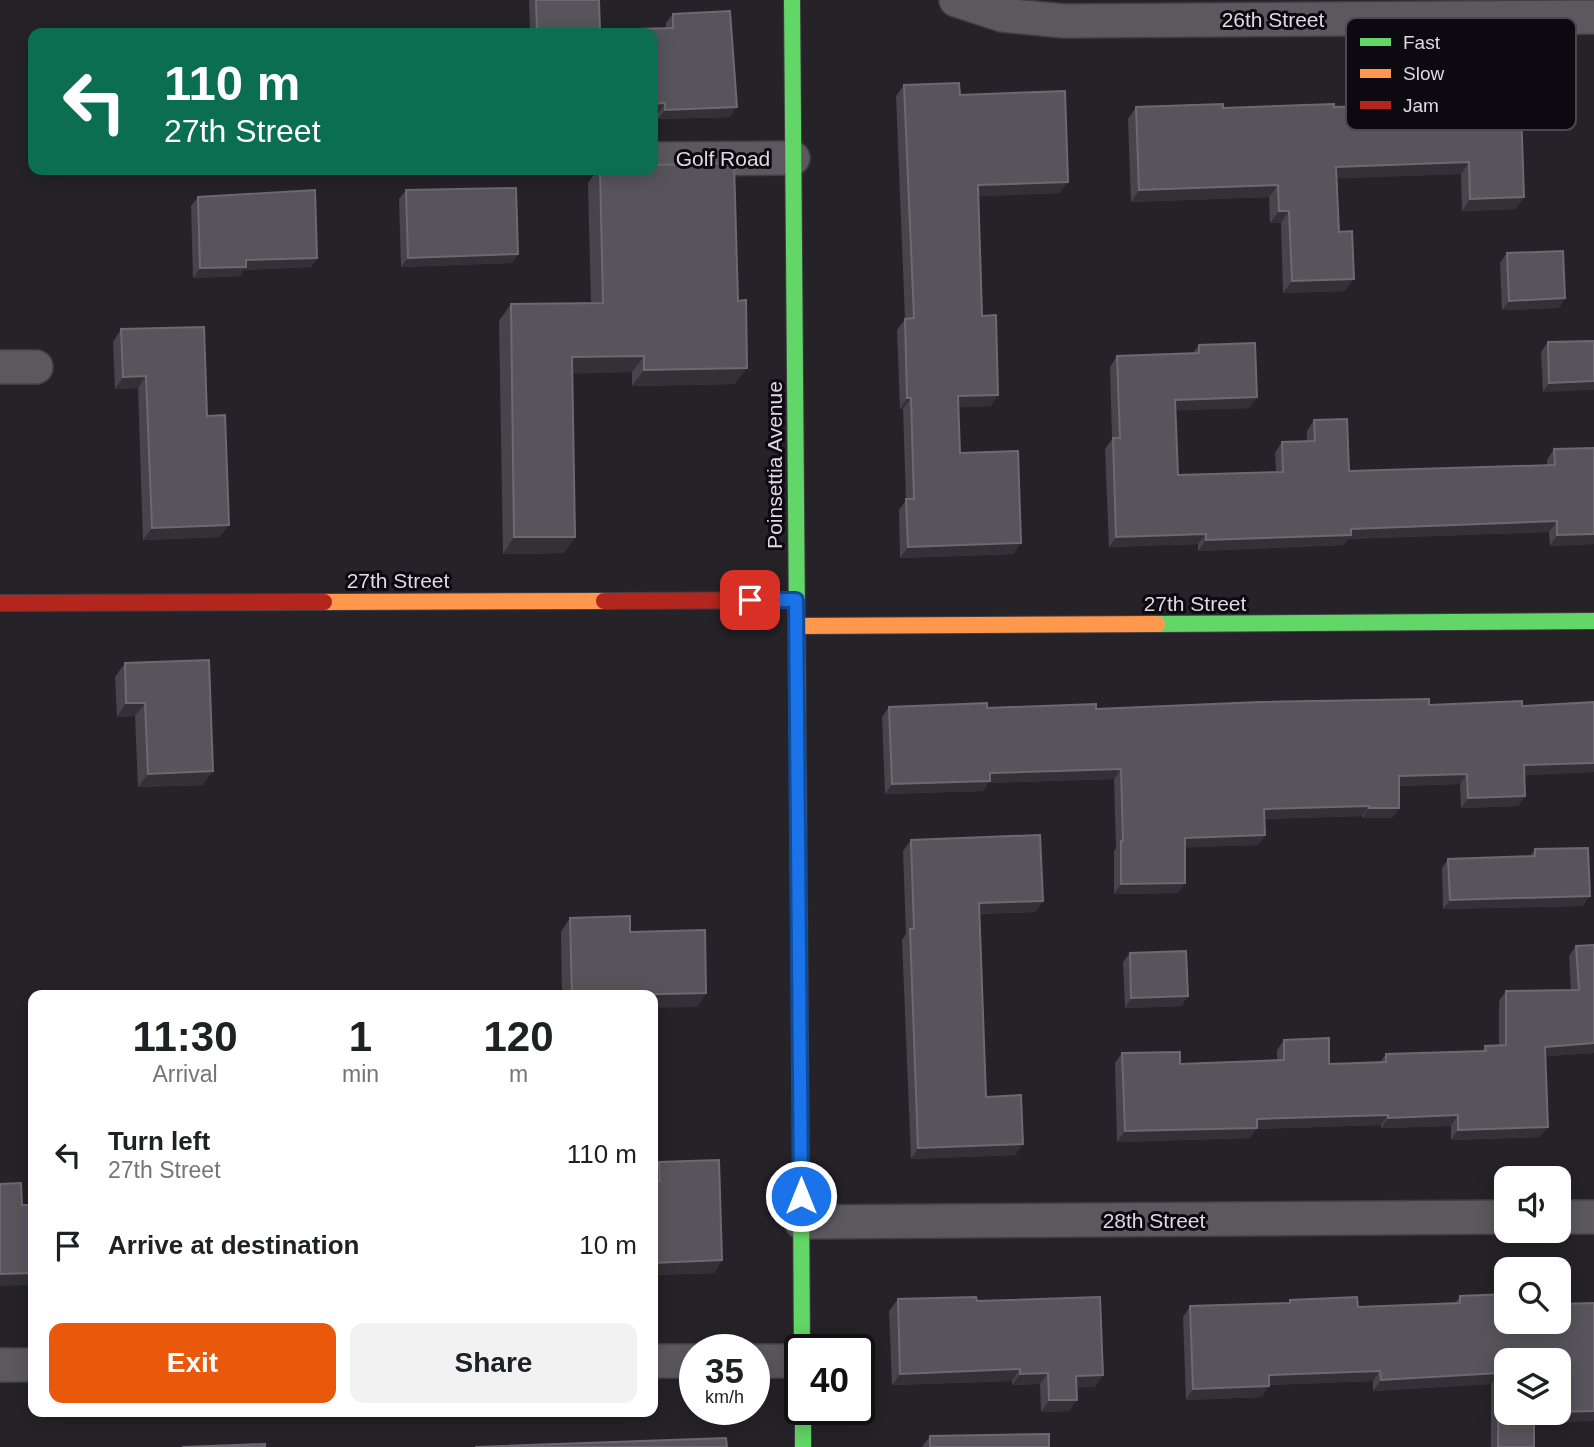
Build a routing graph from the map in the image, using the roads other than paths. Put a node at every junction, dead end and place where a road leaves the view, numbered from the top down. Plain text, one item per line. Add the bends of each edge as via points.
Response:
1 (792, 0) edge
2 (956, 0) edge
3 (1594, 17) edge
4 (1464, 18) edge
5 (1346, 19) edge
6 (793, 158) junction
7 (658, 159) edge
8 (0, 367) edge
9 (36, 367) dead end
10 (796, 600) junction
11 (0, 603) edge
12 (1594, 621) edge
13 (797, 626) junction
14 (1494, 1217) edge
15 (1571, 1217) edge
16 (1594, 1217) edge
17 (801, 1222) junction
18 (802, 1334) edge
19 (658, 1361) edge
20 (679, 1361) edge
21 (0, 1365) edge
22 (28, 1365) edge
23 (803, 1425) edge
24 (803, 1447) edge

1 - 6 street, Poinsettia Avenue
2 - 5 street, 26th Street via 1003,15 1075,21
3 - 4 street, 26th Street
6 - 7 street, Golf Road
6 - 10 street, Poinsettia Avenue
8 - 9 street
10 - 11 street, 27th Street
10 - 13 street, Poinsettia Avenue
12 - 13 street, 27th Street
13 - 17 street, Poinsettia Avenue
14 - 17 street, 28th Street
15 - 16 street
17 - 18 street, Poinsettia Avenue
19 - 20 street
21 - 22 street
23 - 24 street

